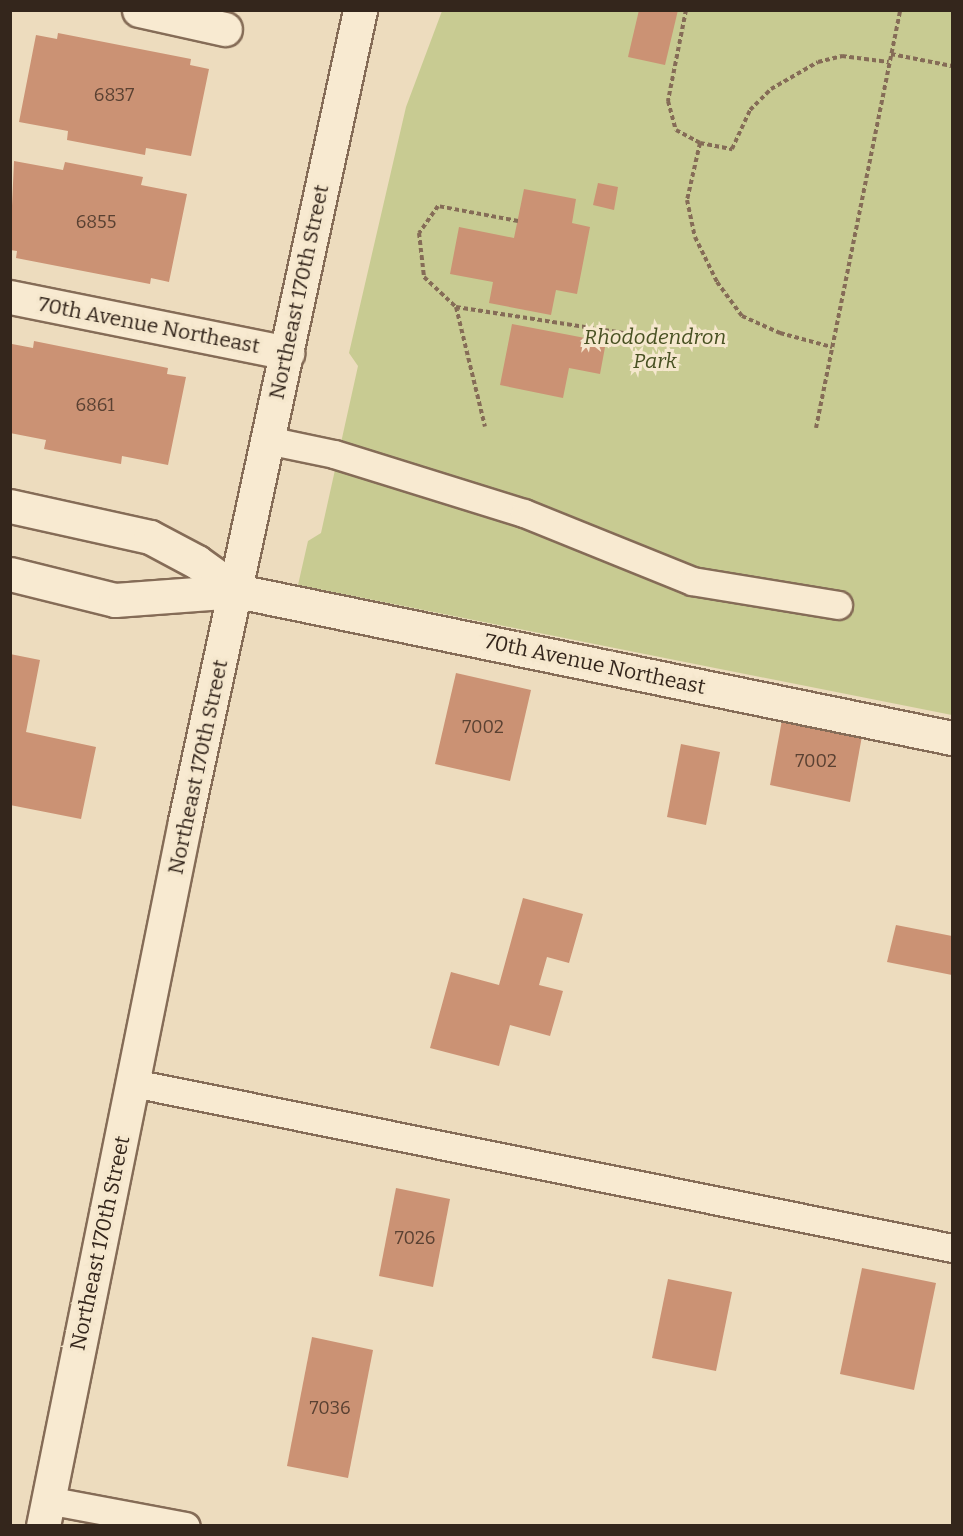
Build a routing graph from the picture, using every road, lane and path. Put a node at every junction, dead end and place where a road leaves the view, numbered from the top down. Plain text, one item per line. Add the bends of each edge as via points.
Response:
1 (139, 10) edge
2 (360, 10) edge
3 (686, 10) edge
4 (900, 10) edge
5 (225, 29) dead end
6 (891, 54) junction
7 (889, 62) junction
8 (952, 66) edge
9 (700, 143) junction
10 (518, 221) dead end
11 (10, 297) edge
12 (456, 307) junction
13 (656, 338) dead end
14 (832, 347) junction
15 (287, 353) junction
16 (485, 427) dead end
17 (816, 428) dead end
18 (267, 440) junction
19 (10, 506) edge
20 (10, 573) edge
21 (237, 591) junction
22 (838, 605) dead end
23 (952, 738) edge
24 (133, 1083) junction
25 (952, 1248) edge
26 (45, 1513) edge
27 (186, 1526) edge

1 - 5 street
2 - 15 street, Northeast 170th Street
3 - 9 path via 668,100 676,130
4 - 6 path
6 - 7 path
6 - 8 path
7 - 9 path via 842,56 818,62 771,89 750,110 732,149
7 - 14 path
9 - 14 path via 687,201 695,237 717,282 742,316 780,333
10 - 12 path via 438,206 419,233 424,277
11 - 15 street, 70th Avenue Northeast
12 - 13 path
12 - 16 path
14 - 17 path
15 - 18 street, Northeast 170th Street
18 - 21 street, Northeast 170th Street
18 - 22 lane via 334,454 524,513 692,581
19 - 21 street, 70th Avenue Northeast via 150,537 197,562
20 - 21 street, 70th Avenue Northeast via 115,600
21 - 23 street, 70th Avenue Northeast
21 - 24 street, Northeast 170th Street via 185,821
24 - 25 lane
24 - 26 street, Northeast 170th Street
26 - 27 lane

